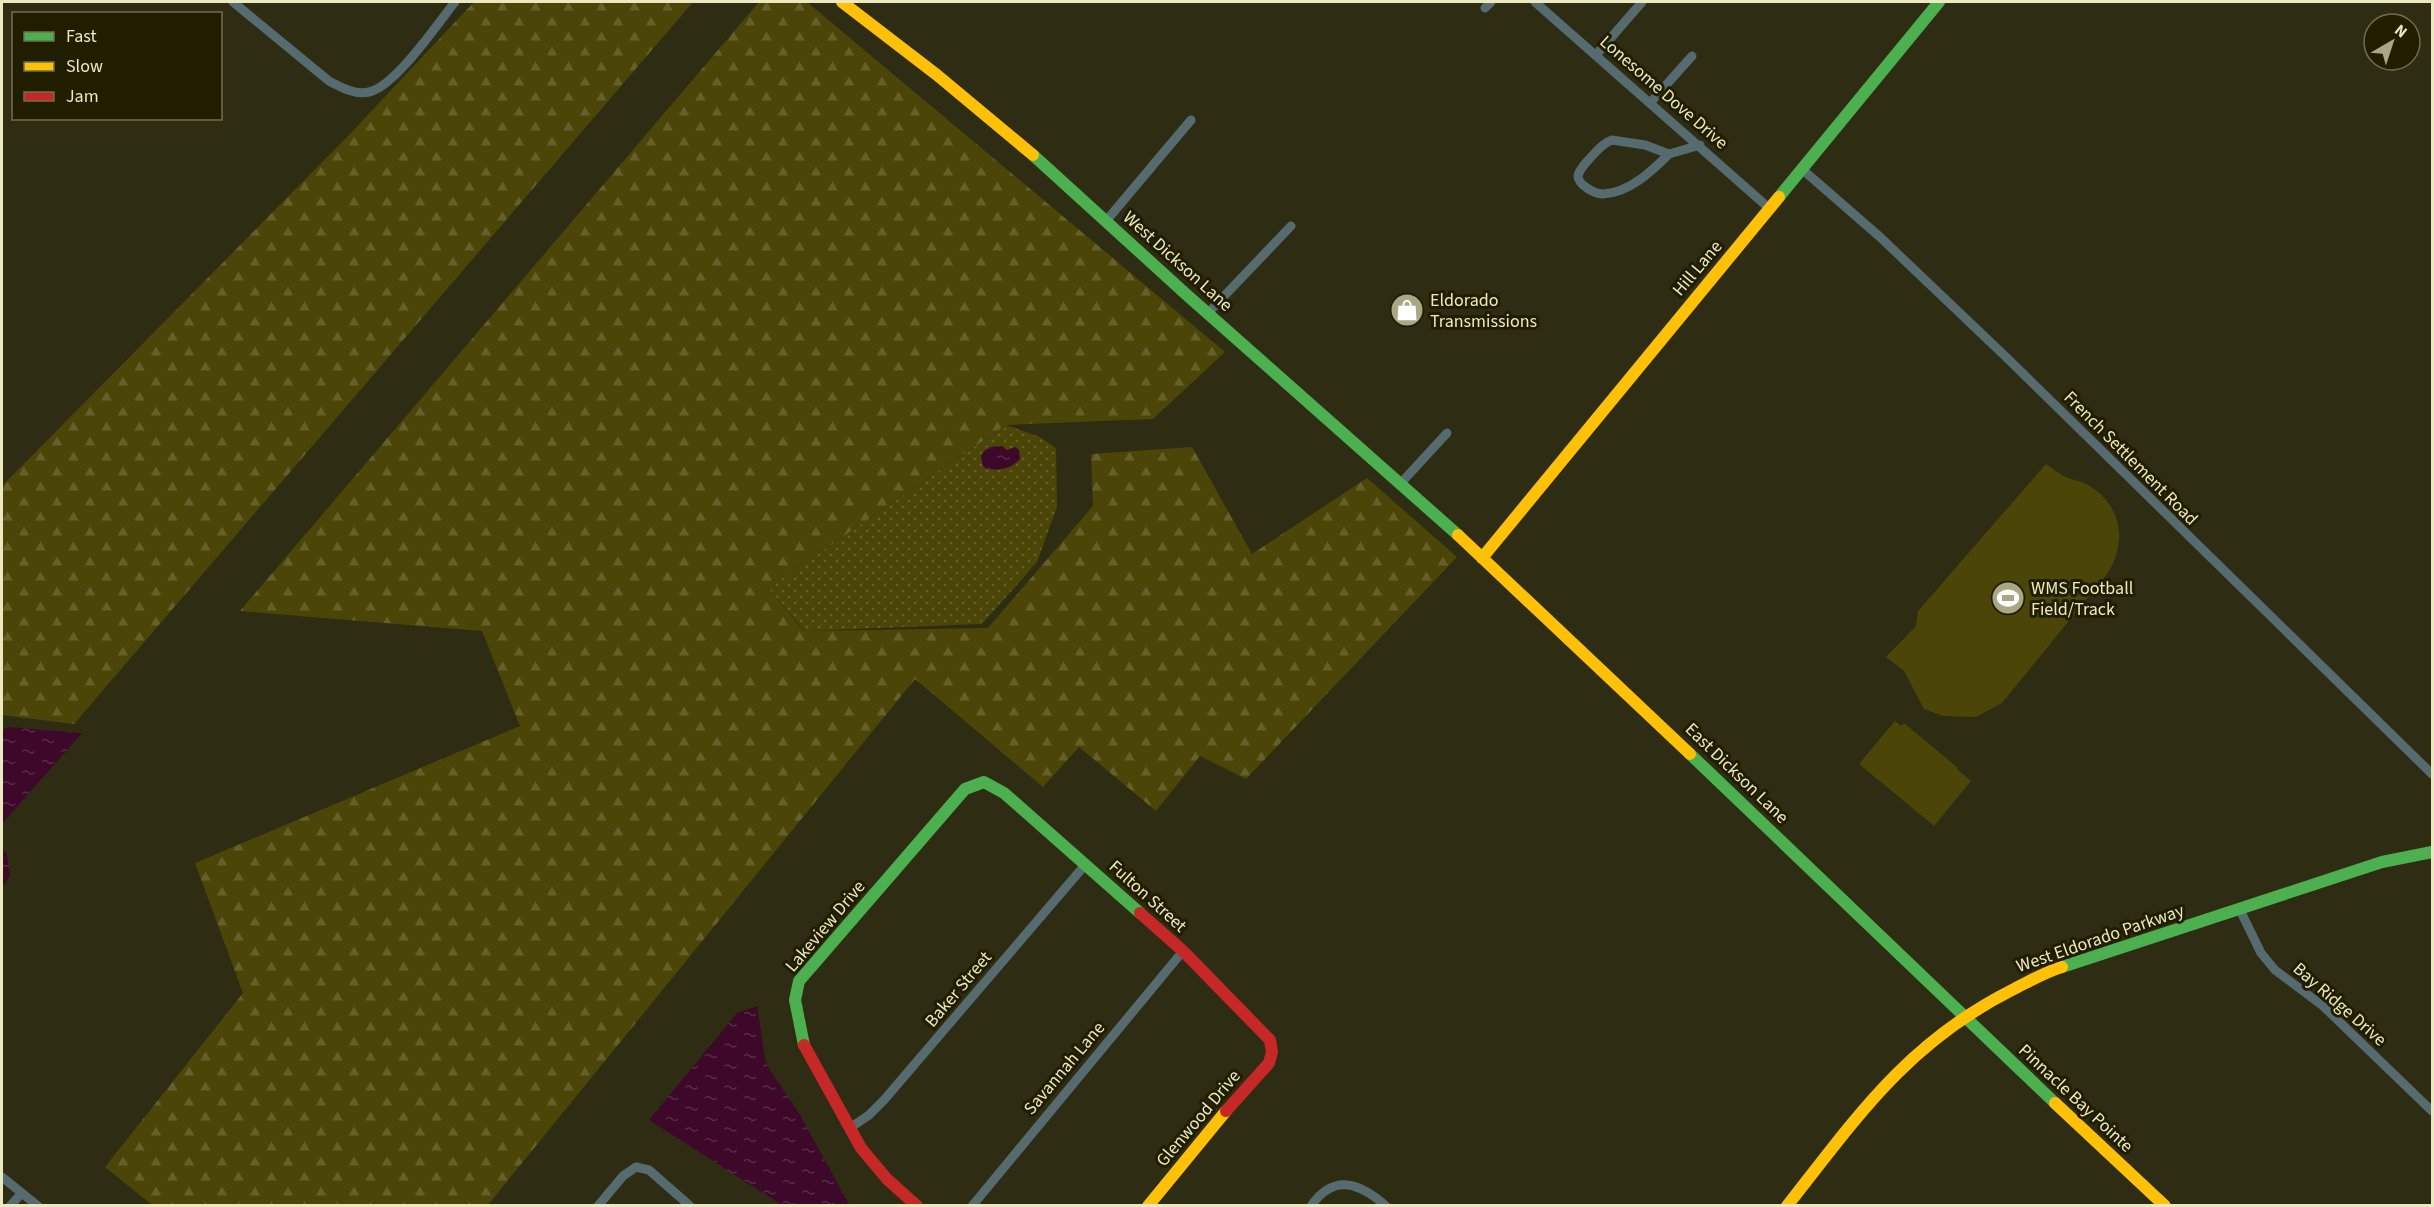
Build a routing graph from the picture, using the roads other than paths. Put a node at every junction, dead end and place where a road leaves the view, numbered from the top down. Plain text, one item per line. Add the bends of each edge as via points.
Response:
1 (233, 2) edge
2 (455, 2) edge
3 (842, 2) edge
4 (1535, 2) edge
5 (1642, 2) edge
6 (1939, 2) edge
7 (1596, 55) junction
8 (1692, 56) dead end
9 (1650, 103) junction
10 (1191, 120) dead end
11 (1700, 145) junction
12 (1669, 154) junction
13 (1803, 170) junction
14 (1770, 209) junction
15 (1106, 221) junction
16 (1291, 226) dead end
17 (1208, 313) junction
18 (1447, 433) dead end
19 (1401, 483) junction
20 (1482, 558) junction
21 (2433, 774) edge
22 (984, 782) joint
23 (2433, 852) edge
24 (1085, 865) junction
25 (2240, 910) junction
26 (1183, 951) junction
27 (1963, 1017) junction
28 (1272, 1052) joint
29 (2433, 1111) edge
30 (850, 1128) junction
31 (2, 1177) edge
32 (22, 1193) junction
33 (10, 1206) edge
34 (38, 1206) edge
35 (598, 1206) edge
36 (690, 1206) edge
37 (917, 1206) edge
38 (972, 1206) edge
39 (1148, 1206) edge
40 (1311, 1206) edge
41 (1386, 1206) edge
42 (1787, 1206) edge
43 (2164, 1206) edge

1 - 2 street via 329,81 360,93 372,92 390,80
3 - 15 street, West Dickson Lane via 955,89
4 - 7 street, Lonesome Dove Drive
5 - 7 street
6 - 13 street, Hill Lane
7 - 9 street, Lonesome Dove Drive
8 - 9 street
9 - 11 street, Lonesome Dove Drive
10 - 15 street
11 - 12 street
11 - 14 street, Lonesome Dove Drive
12 - 12 street via 1641,180 1602,194 1592,191 1578,176 1605,142 1612,140 1646,145
13 - 14 street, Hill Lane
13 - 21 street, French Settlement Road via 2006,357
14 - 20 street, Hill Lane
15 - 17 street, West Dickson Lane
16 - 17 street
17 - 19 street, West Dickson Lane
18 - 19 street
19 - 20 street, West Dickson Lane
20 - 27 street, East Dickson Lane
22 - 24 street, Fulton Street via 1004,792
22 - 30 street, Lakeview Drive via 965,789 799,981 795,1000 805,1049
23 - 25 street, West Eldorado Parkway via 2382,862
24 - 26 street, Fulton Street
24 - 30 street, Baker Street via 884,1100
25 - 27 street, West Eldorado Parkway via 2058,968 2014,987
25 - 29 street, Bay Ridge Drive via 2261,953 2276,970 2323,1006
26 - 28 street, Fulton Street via 1270,1040
26 - 38 street, Savannah Lane
27 - 42 street, West Eldorado Parkway via 1923,1048 1886,1085
27 - 43 street, Pinnacle Bay Pointe
28 - 39 street, Glenwood Drive via 1269,1063
30 - 37 street, Lakeview Drive via 887,1179
31 - 32 street
32 - 33 street
32 - 34 street
35 - 36 street via 622,1176 636,1167 649,1170
40 - 41 street via 1331,1186 1352,1184 1373,1194

